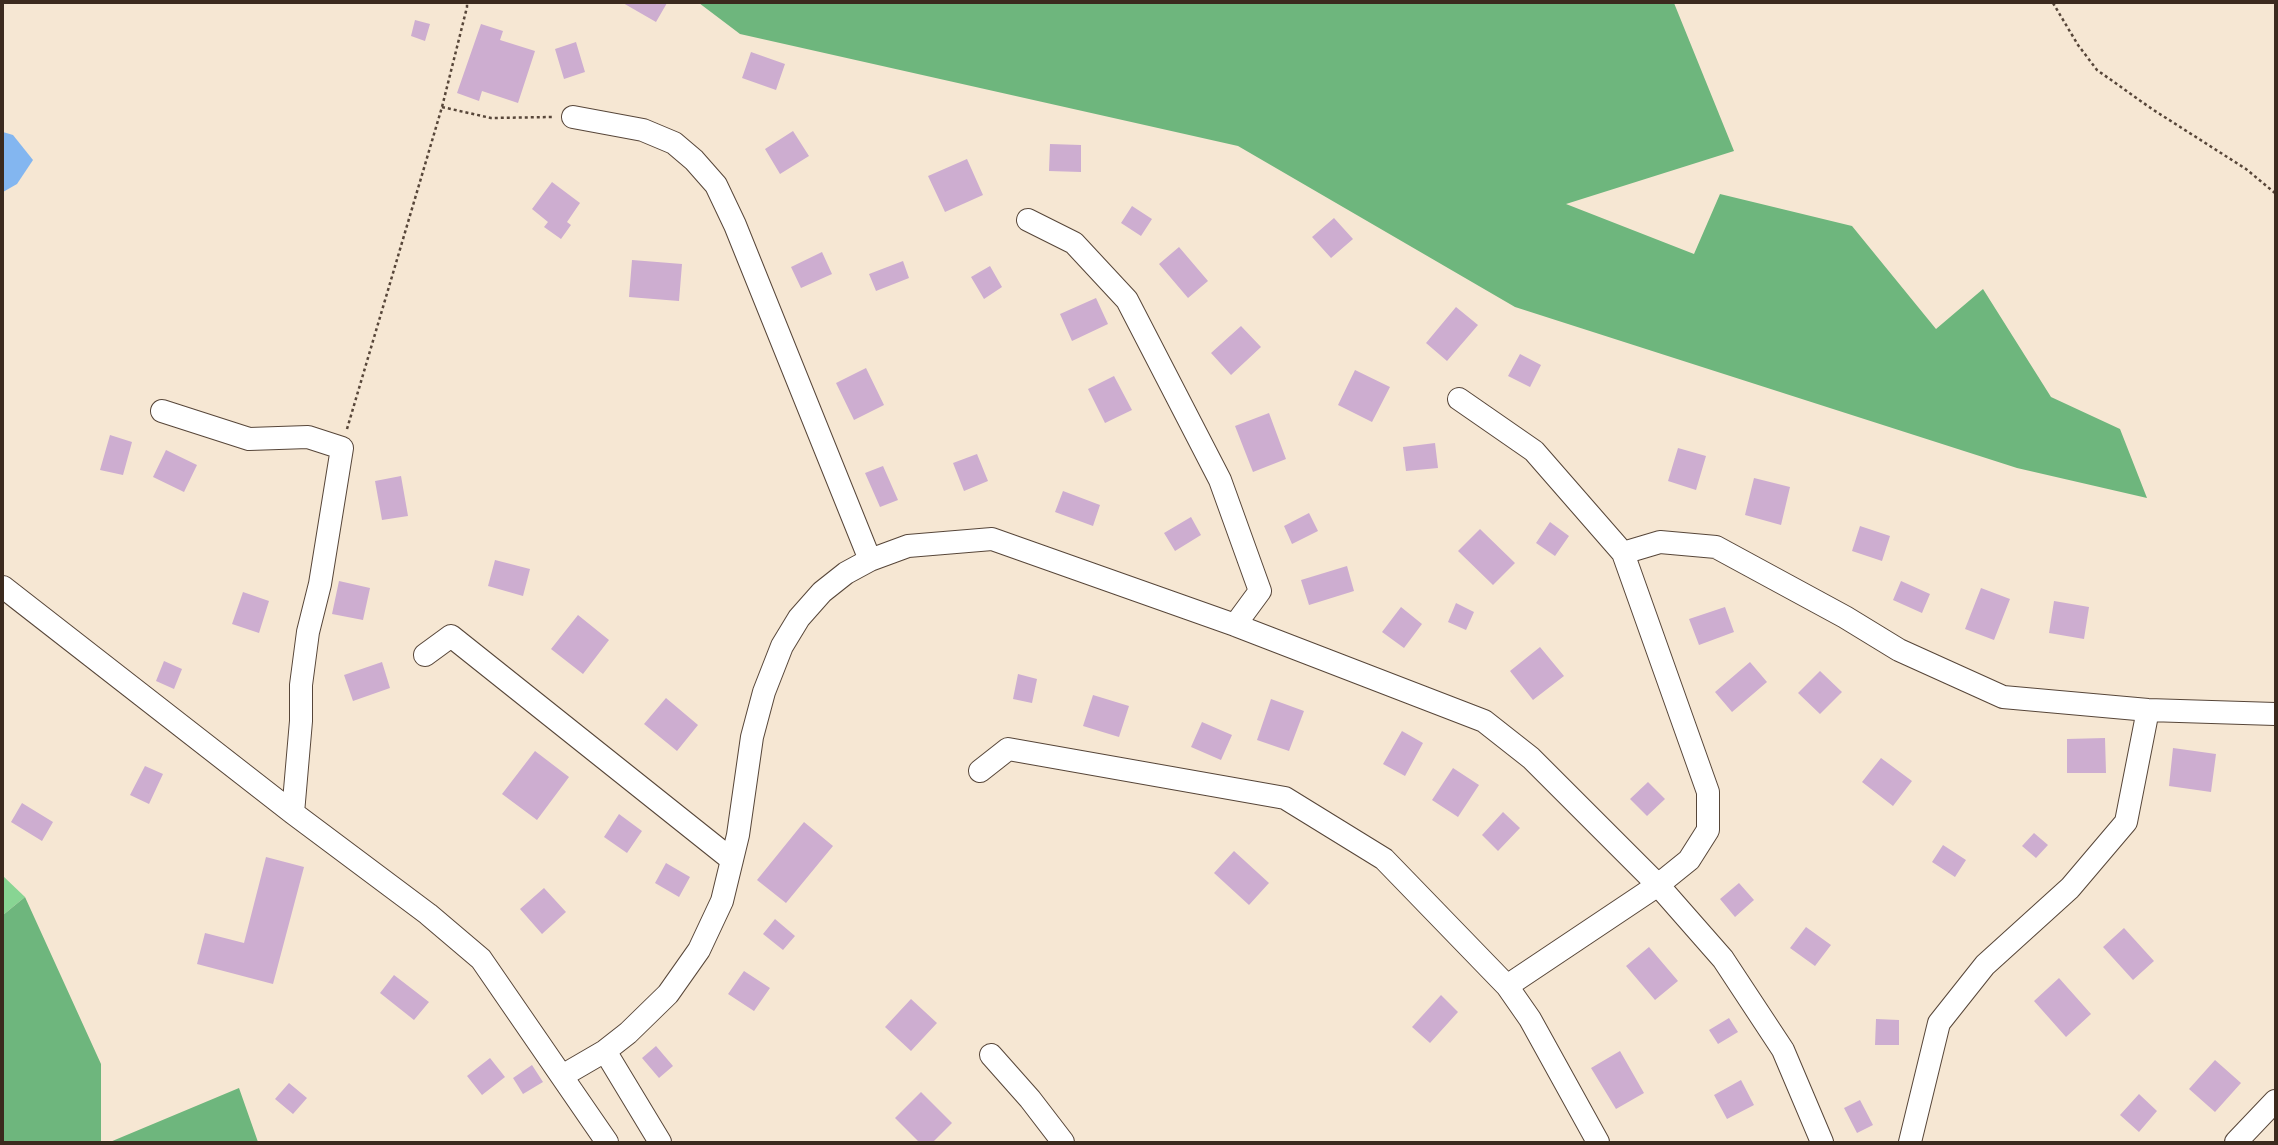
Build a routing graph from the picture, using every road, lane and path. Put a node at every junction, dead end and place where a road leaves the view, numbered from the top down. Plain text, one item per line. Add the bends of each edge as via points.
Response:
1 (467, 3) edge
2 (2053, 3) edge
3 (442, 107) junction
4 (573, 117) joint
5 (2275, 193) edge
6 (1028, 220) dead end
7 (1458, 399) dead end
8 (162, 411) dead end
9 (342, 448) junction
10 (1623, 553) junction
11 (870, 560) junction
12 (3, 587) edge
13 (1235, 625) junction
14 (425, 655) dead end
15 (2148, 710) junction
16 (2275, 714) edge
17 (980, 771) dead end
18 (293, 813) junction
19 (732, 860) junction
20 (1658, 885) junction
21 (1507, 986) junction
22 (605, 1051) junction
23 (990, 1055) dead end
24 (562, 1076) junction
25 (2275, 1101) edge
26 (607, 1142) edge
27 (660, 1142) edge
28 (1063, 1142) edge
29 (1598, 1142) edge
30 (1822, 1142) edge
31 (1910, 1142) edge
32 (2236, 1142) edge

1 - 3 path
2 - 5 path via 2078,45 2097,70 2152,109 2246,169
3 - 4 path via 490,118
3 - 9 path
4 - 11 street via 643,130 674,143 694,160 716,185 735,225
6 - 13 street via 1074,243 1127,300 1220,480 1260,591
7 - 10 street via 1534,452
8 - 9 street via 249,439 308,437
9 - 18 street via 320,584 308,632 301,685 301,721
10 - 15 street via 1660,542 1716,547 1845,617 1899,650 2003,697
10 - 20 street via 1708,792 1708,830 1689,860
11 - 13 street via 908,546 992,539
11 - 19 street via 846,573 822,592 799,618 782,646 764,692 752,737
12 - 18 street
13 - 20 street via 1484,721 1531,758
14 - 19 street via 451,636
15 - 16 street
15 - 31 street via 2126,822 2070,888 1985,965 1939,1023
17 - 21 street via 1008,749 1285,798 1384,859
18 - 24 street via 428,914 481,959
19 - 22 street via 722,900 699,950 668,994 628,1033
20 - 21 street
20 - 30 street via 1723,959 1783,1050
21 - 29 street via 1530,1019
22 - 24 street
22 - 27 street
23 - 28 street via 1030,1098
24 - 26 street
25 - 32 street

